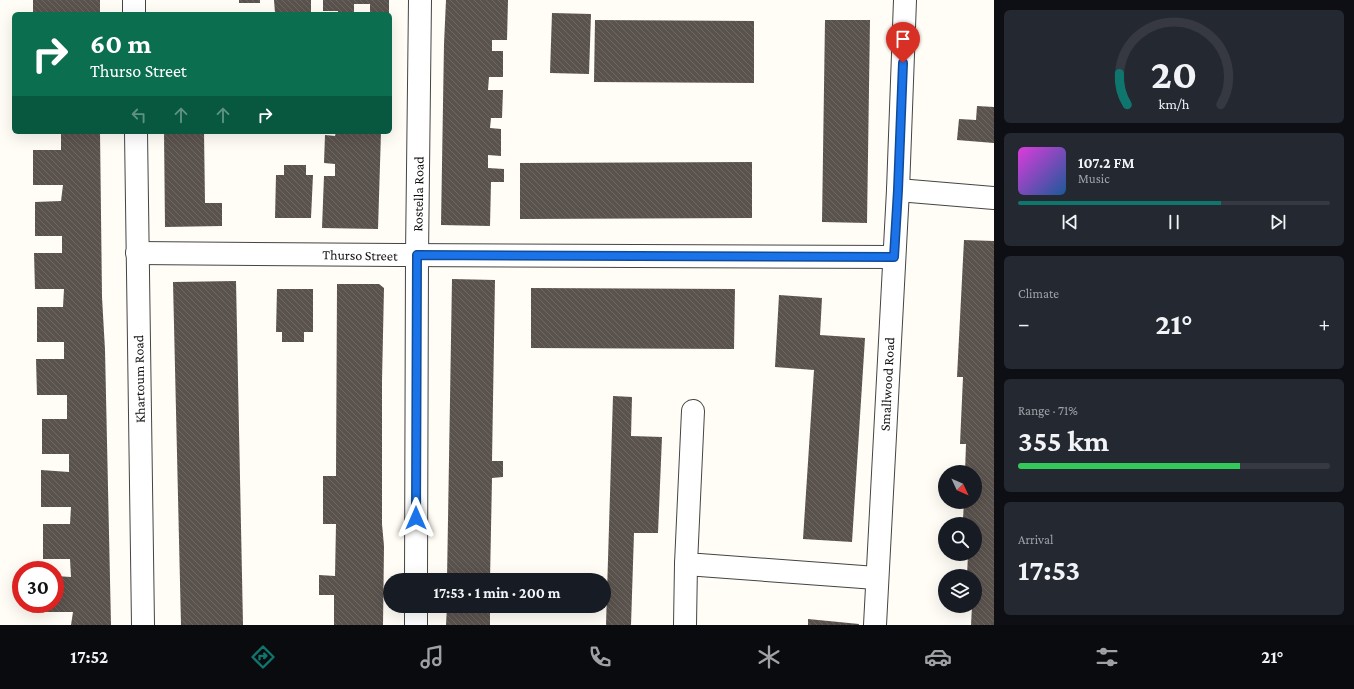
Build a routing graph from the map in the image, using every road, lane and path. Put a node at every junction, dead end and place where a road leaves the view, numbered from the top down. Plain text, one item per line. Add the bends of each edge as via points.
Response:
1 (134, 0) edge
2 (420, 0) edge
3 (906, 0) edge
4 (134, 12) edge
5 (136, 134) edge
6 (898, 190) junction
7 (994, 198) edge
8 (137, 253) junction
9 (417, 255) junction
10 (894, 257) junction
11 (693, 410) dead end
12 (686, 564) junction
13 (416, 573) edge
14 (876, 578) junction
15 (416, 613) edge
16 (143, 625) edge
17 (416, 625) edge
18 (685, 625) edge
19 (874, 625) edge

1 - 4 street
2 - 9 street, Rostella Road
3 - 6 street, Smallwood Road
5 - 8 street, Khartoum Road
6 - 7 street
6 - 10 street, Smallwood Road
8 - 9 street, Thurso Street
8 - 16 street, Khartoum Road
9 - 10 street, Thurso Street
9 - 13 street, Rostella Road
10 - 14 street, Smallwood Road
11 - 12 street
12 - 14 street
12 - 18 street
14 - 19 street, Smallwood Road
15 - 17 street

